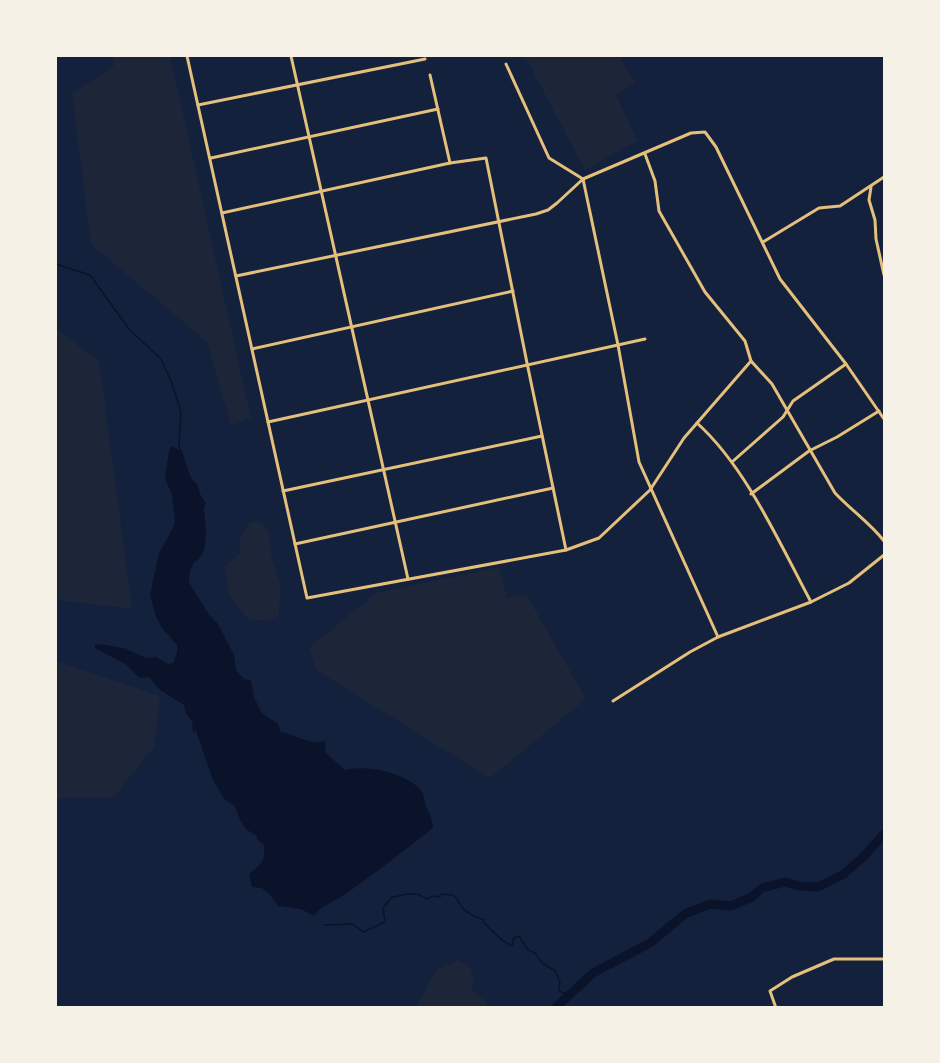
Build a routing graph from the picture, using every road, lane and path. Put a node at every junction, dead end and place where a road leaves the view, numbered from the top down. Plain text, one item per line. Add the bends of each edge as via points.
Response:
1 (187, 56) edge
2 (291, 56) edge
3 (425, 59) dead end
4 (506, 64) dead end
5 (430, 75) dead end
6 (298, 85) junction
7 (198, 105) junction
8 (438, 109) junction
9 (309, 138) junction
10 (645, 154) junction
11 (210, 158) junction
12 (450, 163) junction
13 (885, 177) edge
14 (583, 179) junction
15 (871, 187) junction
16 (322, 192) junction
17 (222, 213) junction
18 (500, 221) junction
19 (763, 242) junction
20 (336, 256) junction
21 (885, 275) edge
22 (236, 276) junction
23 (513, 291) junction
24 (352, 327) junction
25 (645, 339) dead end
26 (618, 345) junction
27 (252, 349) junction
28 (751, 361) junction
29 (527, 363) junction
30 (846, 364) junction
31 (368, 399) junction
32 (787, 410) junction
33 (879, 411) junction
34 (885, 419) edge
35 (268, 422) junction
36 (696, 422) junction
37 (542, 436) junction
38 (809, 451) junction
39 (732, 462) junction
40 (384, 470) junction
41 (553, 488) junction
42 (650, 490) junction
43 (283, 491) junction
44 (752, 494) junction
45 (396, 523) junction
46 (885, 541) edge
47 (295, 544) junction
48 (566, 550) junction
49 (885, 555) edge
50 (408, 579) junction
51 (811, 602) junction
52 (718, 637) junction
53 (613, 701) dead end
54 (885, 958) edge
55 (776, 1008) edge

1 - 7 street
2 - 6 street
3 - 6 street
4 - 14 street via 549,158
5 - 8 street
6 - 7 street
6 - 9 street
7 - 11 street
8 - 9 street
8 - 12 street
9 - 11 street
9 - 16 street
10 - 14 street
10 - 19 street via 691,133 705,132 717,147
10 - 28 street via 655,181 659,211 705,292 745,341
11 - 17 street
12 - 16 street
12 - 18 street via 486,158
13 - 15 street
14 - 18 street via 548,210
14 - 26 street
15 - 19 street via 840,206 819,208
15 - 21 street via 869,200
16 - 17 street
16 - 20 street
17 - 22 street
18 - 20 street
18 - 23 street
19 - 30 street via 780,279
20 - 22 street
20 - 24 street
22 - 27 street
23 - 24 street
23 - 29 street
24 - 27 street
24 - 31 street
25 - 26 street
26 - 29 street
26 - 42 street via 639,462
27 - 35 street
28 - 32 street via 772,384
28 - 36 street
29 - 31 street
29 - 37 street
30 - 32 street via 793,401
30 - 33 street
31 - 35 street
31 - 40 street
32 - 38 street
32 - 39 street
33 - 34 street
33 - 38 street
35 - 43 street
36 - 39 street
36 - 42 street
37 - 40 street
37 - 41 street
38 - 44 street
38 - 46 street via 835,493
39 - 44 street
40 - 43 street
40 - 45 street
41 - 45 street
41 - 48 street
42 - 48 street via 599,538
42 - 52 street
43 - 47 street
44 - 51 street
45 - 47 street
45 - 50 street
47 - 50 street via 307,598
48 - 50 street
49 - 51 street via 849,583
51 - 52 street
52 - 53 street
54 - 55 street via 834,959 792,977 770,991

